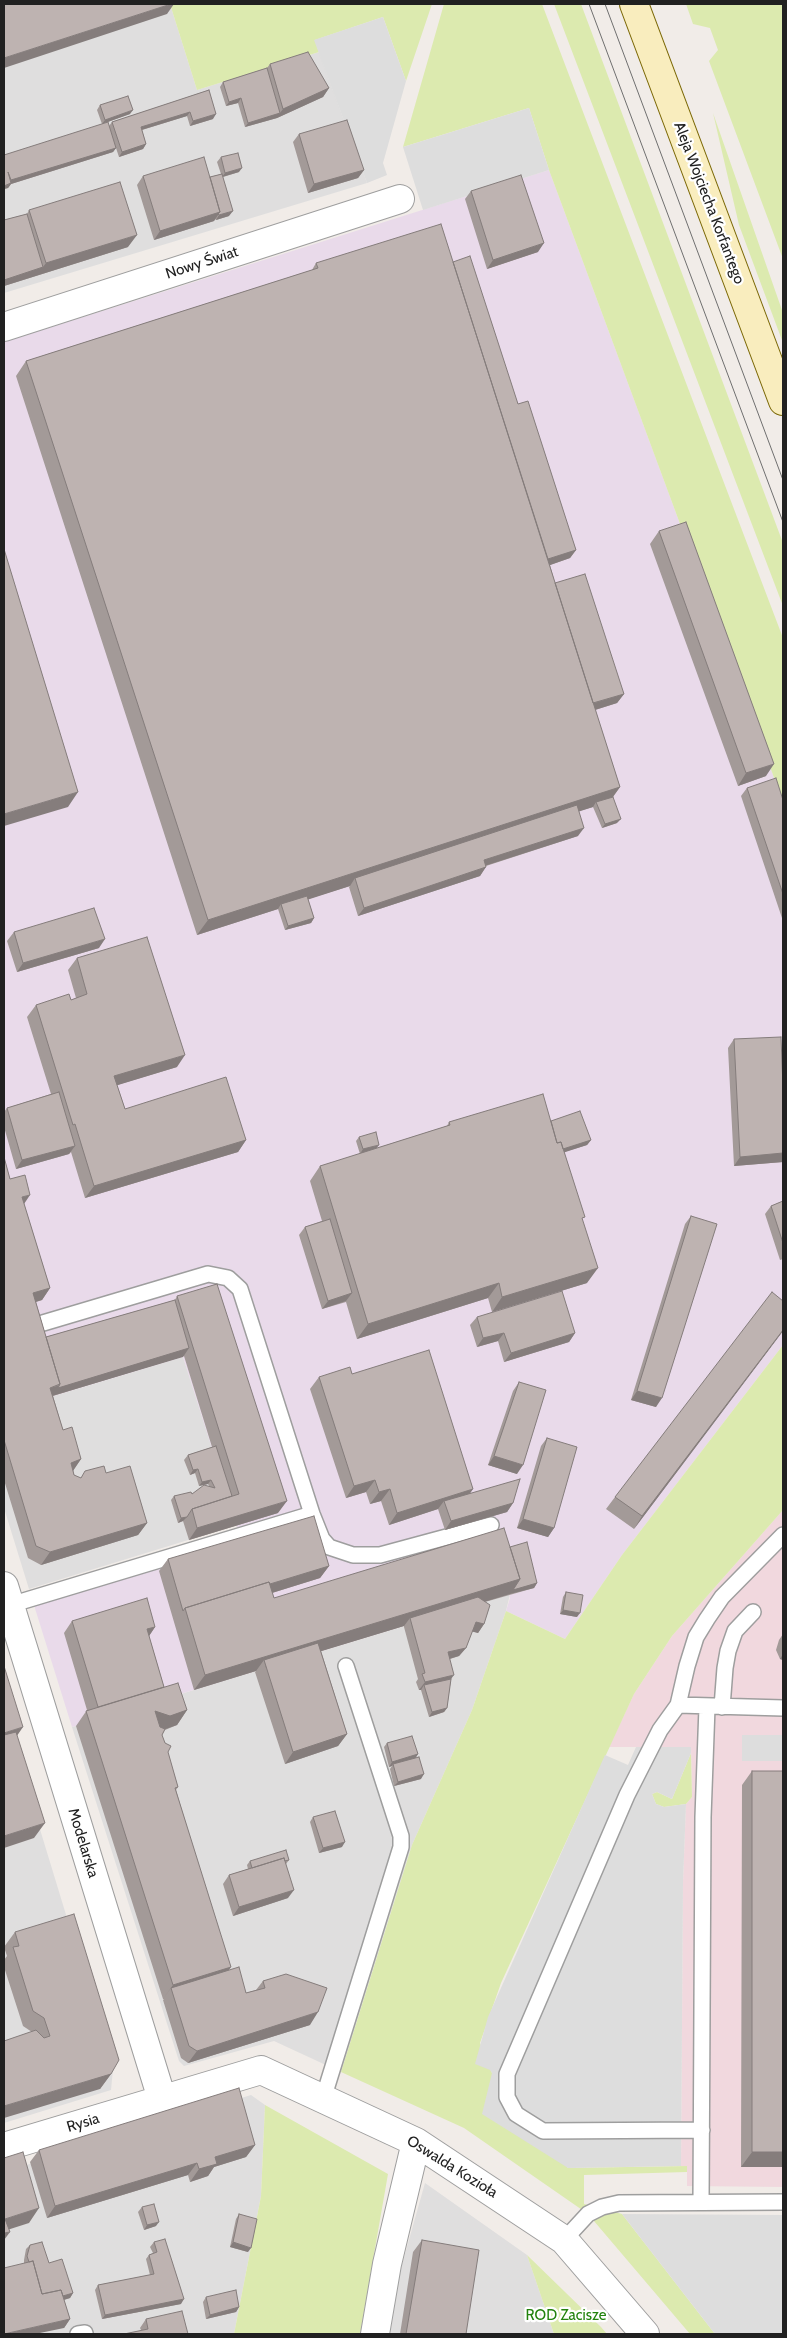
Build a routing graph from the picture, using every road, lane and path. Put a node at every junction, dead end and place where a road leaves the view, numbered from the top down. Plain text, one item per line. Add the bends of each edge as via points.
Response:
1 (634, 4) edge
2 (400, 199) dead end
3 (4, 327) edge
4 (783, 401) edge
5 (43, 1323) edge
6 (312, 1514) junction
7 (491, 1525) edge
8 (783, 1535) edge
9 (7, 1596) edge
10 (753, 1612) dead end
11 (346, 1666) dead end
12 (678, 1705) junction
13 (707, 1707) junction
14 (722, 1707) junction
15 (783, 1708) edge
16 (162, 2099) junction
17 (324, 2099) junction
18 (702, 2130) junction
19 (416, 2142) junction
20 (4, 2147) edge
21 (701, 2202) junction
22 (783, 2202) edge
23 (564, 2240) junction
24 (375, 2334) edge
25 (645, 2334) edge

1 - 4 main road, Aleja Wojciecha Korfantego
2 - 3 street, Nowy Świat
5 - 6 lane via 208,1274 235,1282 240,1289
6 - 7 lane via 322,1540 353,1556 380,1556
6 - 9 lane
8 - 12 lane via 722,1597 707,1619 696,1637
9 - 16 street, Modelarska
10 - 14 lane via 735,1631 728,1651
11 - 17 lane via 401,1836 401,1846
12 - 13 lane
12 - 18 lane via 660,1730 627,1795 507,2074 507,2097 516,2114 543,2131
13 - 14 lane
13 - 18 lane via 703,1817
14 - 15 lane
16 - 17 street, Oswalda Kozioła via 261,2070
16 - 20 street, Rysia
17 - 19 street, Oswalda Kozioła
18 - 21 lane
19 - 23 street, Oswalda Kozioła
19 - 24 street via 387,2264
21 - 22 lane
21 - 23 lane via 640,2202 602,2207 588,2214
23 - 25 street, Oswalda Kozioła

